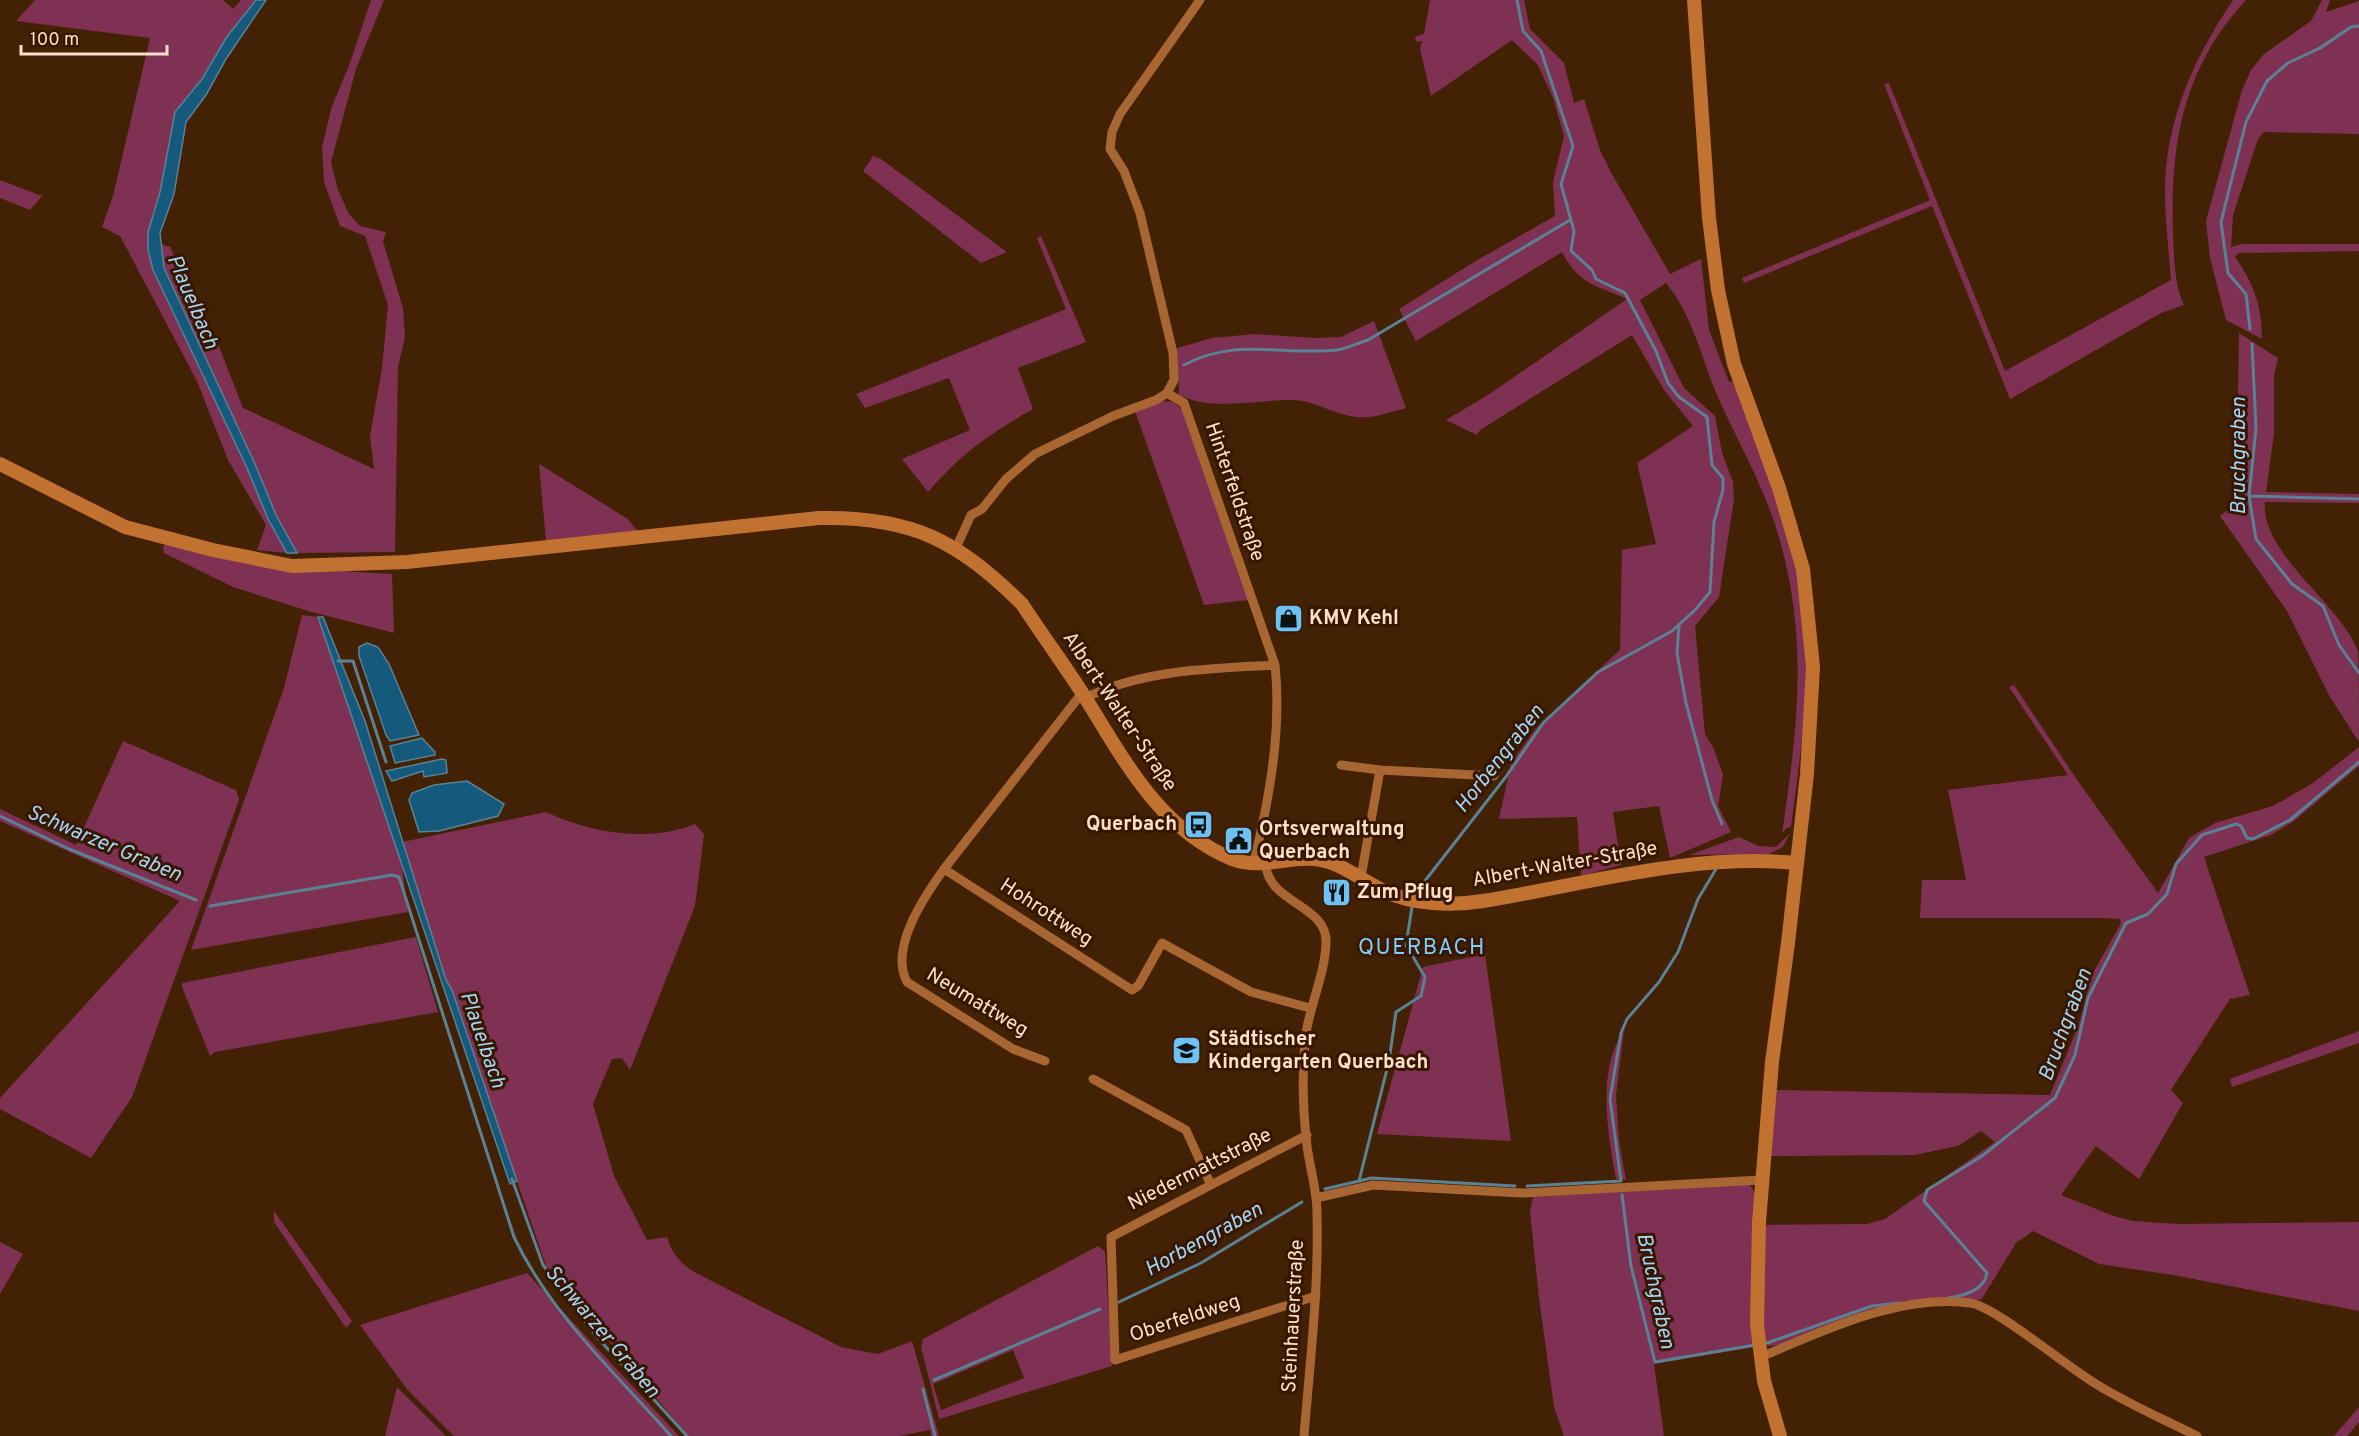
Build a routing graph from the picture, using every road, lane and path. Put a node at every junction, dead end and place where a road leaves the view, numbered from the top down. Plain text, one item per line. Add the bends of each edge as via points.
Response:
1 (1200, 0) edge
2 (1694, 0) edge
3 (1167, 393) junction
4 (0, 464) edge
5 (956, 549) junction
6 (1275, 665) junction
7 (1083, 696) junction
8 (1341, 765) dead end
9 (1380, 770) junction
10 (1494, 776) dead end
11 (1797, 863) junction
12 (1259, 865) junction
13 (944, 869) junction
14 (1361, 878) junction
15 (1310, 1008) junction
16 (1045, 1061) dead end
17 (1093, 1079) dead end
18 (1307, 1135) junction
19 (1761, 1180) junction
20 (1210, 1183) junction
21 (1316, 1198) junction
22 (1111, 1237) joint
23 (1316, 1296) junction
24 (1761, 1357) junction
25 (1304, 1436) edge
26 (1780, 1436) edge
27 (2197, 1436) edge

1 - 3 street via 1120,114 1110,149 1124,171 1140,213 1173,353 1174,380
2 - 11 street via 1709,218 1718,290 1734,364 1803,569 1809,614 1812,715
3 - 5 street via 1035,454 972,515
3 - 6 street, Hinterfeldstraße via 1184,403
4 - 5 street, Albert-Walter-Straße via 125,527 292,566 407,562 828,518 893,522
5 - 7 street, Albert-Walter-Straße via 997,579 1022,604
6 - 7 street via 1179,671 1139,678
6 - 12 street, Hinterfeldstraße via 1272,765
7 - 12 street, Albert-Walter-Straße via 1144,791 1163,812 1232,858
7 - 13 street
8 - 9 street
9 - 10 street
9 - 14 street
11 - 14 street, Albert-Walter-Straße via 1690,864 1481,901 1442,904 1385,892
11 - 19 street
12 - 14 street, Albert-Walter-Straße via 1319,860
12 - 15 street, Steinhauerstraße via 1276,889 1321,923 1327,942
13 - 15 street, Hohrottweg via 1132,990 1162,943 1251,992
13 - 16 street, Neumattweg via 918,906 901,958 907,982 1013,1049
15 - 18 street, Steinhauerstraße via 1304,1071
17 - 20 street via 1186,1130
18 - 20 street, Niedermattstraße
18 - 21 street, Steinhauerstraße
19 - 21 street via 1522,1193 1373,1185
19 - 24 street via 1756,1299
20 - 22 street, Niedermattstraße
21 - 23 street, Steinhauerstraße
22 - 23 street, Oberfeldweg via 1115,1360
23 - 25 street, Steinhauerstraße
24 - 26 street
24 - 27 street via 1874,1312 1942,1302 1972,1303 1995,1314 2096,1385

